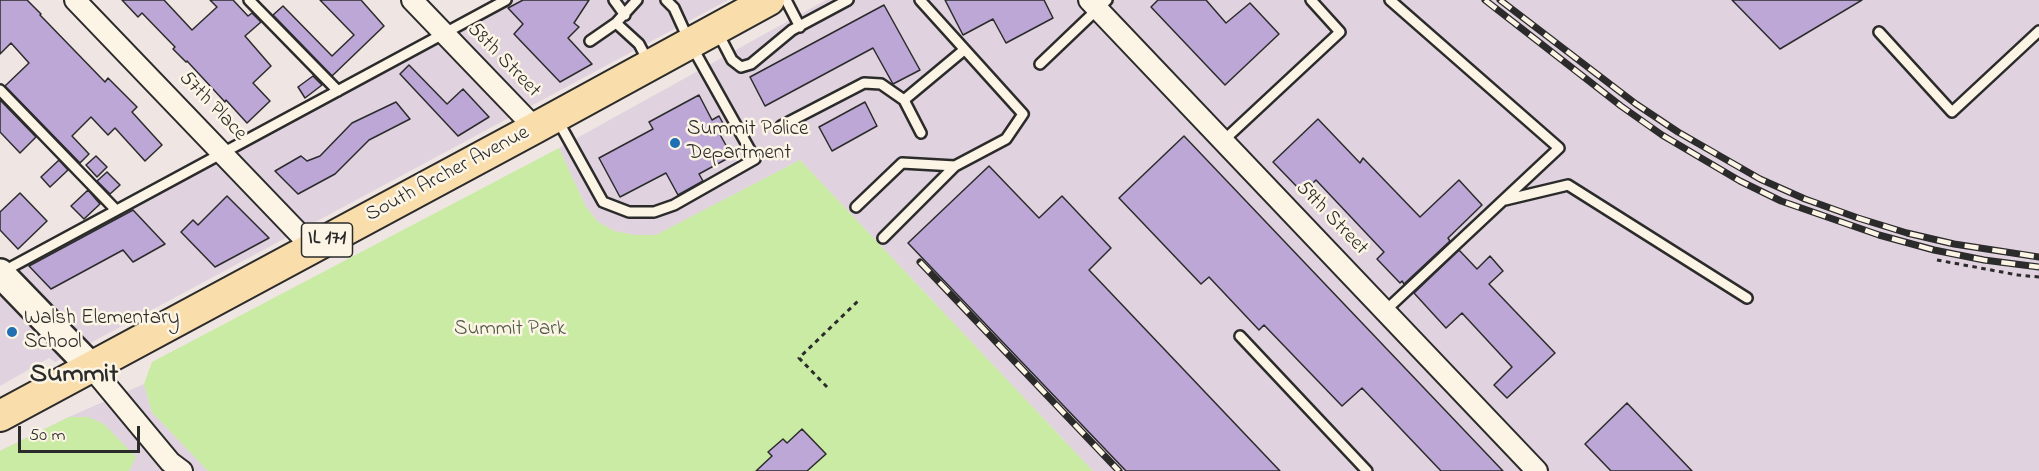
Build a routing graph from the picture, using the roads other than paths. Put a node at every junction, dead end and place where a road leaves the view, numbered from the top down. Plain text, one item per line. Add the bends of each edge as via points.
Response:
1 (75, 0) edge
2 (249, 0) edge
3 (412, 0) edge
4 (506, 0) edge
5 (614, 0) edge
6 (637, 0) edge
7 (666, 0) edge
8 (786, 0) edge
9 (848, 0) edge
10 (920, 0) edge
11 (1311, 0) edge
12 (1390, 0) edge
13 (758, 2) edge
14 (1098, 3) edge
15 (625, 15) junction
16 (616, 23) junction
17 (800, 27) junction
18 (2039, 31) edge
19 (1879, 32) dead end
20 (444, 34) junction
21 (703, 36) junction
22 (590, 41) dead end
23 (964, 50) junction
24 (1040, 64) dead end
25 (650, 65) junction
26 (0, 90) edge
27 (338, 91) junction
28 (904, 100) junction
29 (545, 123) junction
30 (781, 126) dead end
31 (921, 133) dead end
32 (1223, 141) junction
33 (223, 152) junction
34 (955, 166) junction
35 (1503, 201) junction
36 (856, 207) dead end
37 (116, 210) junction
38 (883, 238) dead end
39 (314, 248) junction
40 (0, 273) edge
41 (1747, 298) dead end
42 (1385, 311) junction
43 (1240, 336) dead end
44 (91, 367) junction
45 (0, 416) edge
46 (172, 469) edge
47 (1367, 471) edge
48 (1538, 471) edge

1 - 33 street, 57th Place
2 - 27 lane
3 - 20 street, 58th Street
4 - 20 lane
5 - 15 lane
6 - 15 lane
7 - 21 lane
8 - 17 lane
9 - 17 lane
10 - 23 lane
11 - 32 lane via 1340,32
12 - 35 lane via 1559,148
13 - 21 main road, South Archer Avenue / IL 171
14 - 24 lane
14 - 32 street, 59th Street
15 - 16 lane
16 - 22 lane
16 - 25 lane via 639,44
17 - 21 lane via 751,64 741,67
18 - 19 lane via 1952,112
20 - 27 lane
20 - 29 street, 58th Street
21 - 25 main road, South Archer Avenue / IL 171
21 - 29 lane via 755,159 674,206 654,212 629,212 603,202
23 - 28 lane
23 - 34 lane via 1023,114 1006,139
25 - 29 main road, South Archer Avenue / IL 171
26 - 37 lane
27 - 33 lane
28 - 30 lane via 881,84 864,83
28 - 31 lane
29 - 39 main road, South Archer Avenue / IL 171
32 - 42 street, 59th Street
33 - 37 lane
33 - 39 street, 57th Place
34 - 36 lane via 902,163
34 - 38 lane
35 - 41 lane via 1568,185
35 - 42 lane
37 - 40 lane
39 - 44 main road, South Archer Avenue / IL 171
40 - 44 street
42 - 48 street, 59th Street
43 - 47 lane
44 - 45 main road, South Archer Avenue / IL 171
44 - 46 street

